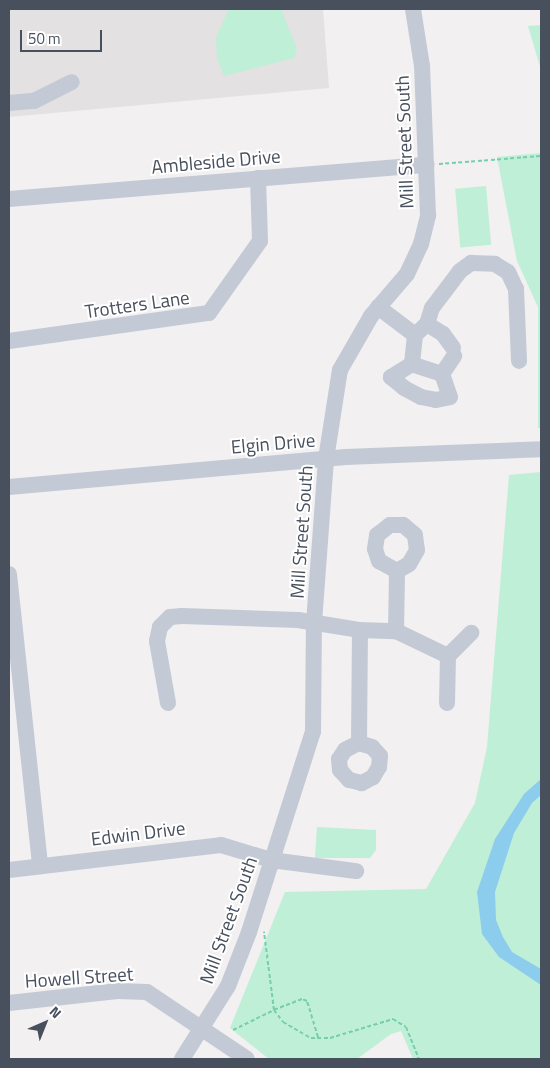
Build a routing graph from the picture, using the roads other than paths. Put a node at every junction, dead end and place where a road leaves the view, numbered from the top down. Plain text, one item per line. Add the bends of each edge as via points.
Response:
1 (413, 9) edge
2 (72, 82) dead end
3 (9, 103) edge
4 (427, 165) junction
5 (258, 178) junction
6 (9, 199) edge
7 (378, 308) junction
8 (428, 324) junction
9 (415, 335) junction
10 (9, 341) edge
11 (520, 361) dead end
12 (412, 364) junction
13 (442, 374) junction
14 (541, 449) edge
15 (326, 459) junction
16 (9, 486) edge
17 (397, 571) dead end
18 (9, 574) edge
19 (314, 622) junction
20 (360, 630) junction
21 (396, 631) junction
22 (472, 633) dead end
23 (12, 645) edge
24 (448, 656) junction
25 (168, 703) dead end
26 (447, 703) dead end
27 (358, 743) dead end
28 (271, 860) junction
29 (40, 866) junction
30 (9, 870) edge
31 (356, 871) dead end
32 (9, 1003) edge
33 (202, 1027) junction
34 (182, 1059) edge
35 (247, 1059) edge

1 - 4 street, Mill Street South via 422,66
2 - 3 street via 34,101
4 - 5 street, Ambleside Drive
4 - 7 street, Mill Street South via 428,215 421,244 407,274
5 - 6 street, Ambleside Drive
5 - 10 street, Trotters Lane via 260,241 209,313
7 - 9 street
7 - 15 street, Mill Street South via 340,370
8 - 9 street
8 - 11 street via 432,308 460,271 471,263 495,264 508,272 516,289
8 - 13 street via 443,334 453,352
9 - 12 street
12 - 13 street
12 - 13 street via 391,377 421,397 436,400 450,397
14 - 15 street, Elgin Drive
15 - 16 street, Elgin Drive
15 - 19 street, Mill Street South
17 - 21 street
18 - 23 street
19 - 20 street
19 - 25 street via 170,617 160,627 157,641
19 - 28 street, Mill Street South via 313,732
20 - 21 street
20 - 27 street
21 - 24 street
22 - 24 street
23 - 29 street
24 - 26 street
28 - 29 street, Edwin Drive via 221,845
28 - 31 street, Edwin Drive
28 - 33 street, Mill Street South via 228,986
29 - 30 street, Edwin Drive
32 - 33 street, Howell Street via 117,991 147,992
33 - 34 street, Mill Street South
33 - 35 street, Howell Street

